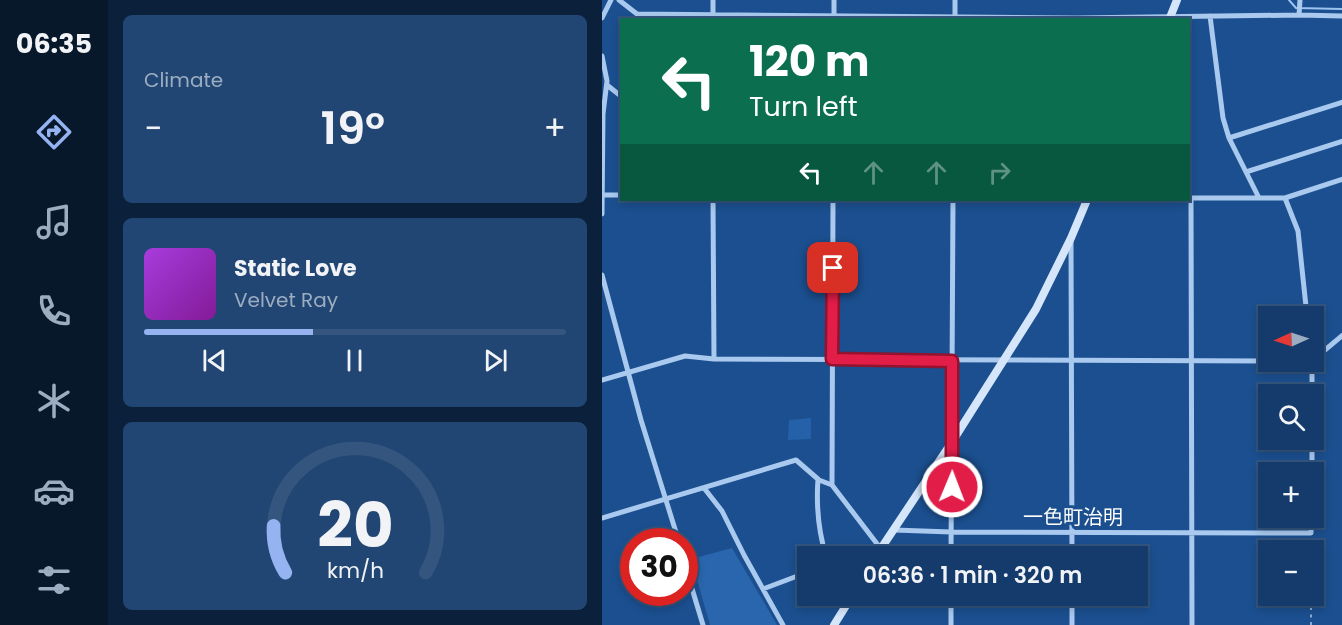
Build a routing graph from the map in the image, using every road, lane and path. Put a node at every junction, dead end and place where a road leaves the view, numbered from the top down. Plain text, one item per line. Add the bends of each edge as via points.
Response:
1 (611, 0) edge
2 (619, 0) edge
3 (713, 0) edge
4 (834, 0) edge
5 (955, 0) edge
6 (1177, 0) edge
7 (1300, 0) edge
8 (1299, 15) junction
9 (1210, 16) junction
10 (1343, 16) edge
11 (713, 17) edge
12 (834, 17) edge
13 (602, 18) edge
14 (955, 18) edge
15 (1169, 18) edge
16 (602, 56) edge
17 (605, 82) edge
18 (620, 95) edge
19 (1343, 102) edge
20 (1229, 138) junction
21 (1343, 141) edge
22 (1246, 172) junction
23 (1343, 179) edge
24 (602, 195) edge
25 (620, 195) edge
26 (1190, 198) edge
27 (1259, 198) junction
28 (1285, 198) junction
29 (713, 201) edge
30 (833, 201) edge
31 (953, 201) edge
32 (1087, 201) edge
33 (602, 214) edge
34 (1071, 238) junction
35 (602, 275) edge
36 (1306, 306) edge
37 (1343, 335) edge
38 (1324, 351) edge
39 (714, 359) junction
40 (832, 359) junction
41 (1004, 360) junction
42 (1073, 360) junction
43 (952, 361) junction
44 (1192, 361) junction
45 (1258, 361) edge
46 (628, 372) junction
47 (602, 380) edge
48 (952, 442) junction
49 (818, 479) junction
50 (832, 485) junction
51 (704, 488) junction
52 (666, 499) junction
53 (602, 518) edge
54 (675, 528) edge
55 (1311, 528) edge
56 (894, 530) junction
57 (951, 532) junction
58 (1072, 532) junction
59 (1192, 532) junction
60 (1311, 533) junction
61 (1311, 540) edge
62 (824, 546) edge
63 (873, 546) edge
64 (883, 546) edge
65 (951, 546) edge
66 (1072, 546) edge
67 (797, 576) edge
68 (763, 589) junction
69 (697, 606) edge
70 (846, 606) edge
71 (951, 606) edge
72 (1072, 606) edge
73 (1311, 606) edge
74 (703, 625) edge
75 (783, 625) edge
76 (834, 625) edge
77 (951, 625) edge
78 (1072, 625) edge
79 (1192, 625) edge
80 (1311, 625) edge

1 - 13 street
2 - 11 street via 637,14
3 - 11 street
4 - 12 street
5 - 14 street
6 - 15 street
7 - 8 street
8 - 9 street
8 - 10 street
9 - 15 street
9 - 20 street
11 - 12 street
12 - 14 street
16 - 17 street
17 - 18 street
17 - 24 street
19 - 20 street
20 - 22 street
21 - 22 street
22 - 27 street
23 - 28 street
24 - 25 street
24 - 33 street
26 - 27 street
26 - 44 street
27 - 28 street
28 - 36 street via 1298,231
29 - 39 street
30 - 40 street
31 - 43 street
32 - 34 street
34 - 41 street via 1036,309
34 - 42 street
35 - 46 street
37 - 38 street
39 - 40 street
39 - 46 street via 684,356
40 - 43 street
40 - 50 street
41 - 42 street
41 - 43 street
41 - 48 street
42 - 44 street
42 - 58 street
43 - 48 street
44 - 45 street
44 - 59 street
46 - 47 street
46 - 52 street
48 - 56 street
48 - 57 street
49 - 50 street
49 - 51 street via 796,460
49 - 62 street via 816,505
50 - 63 street
51 - 52 street
51 - 68 street via 722,511
52 - 53 street
52 - 54 street
55 - 60 street
56 - 57 street
56 - 64 street
57 - 58 street
57 - 65 street
58 - 59 street
58 - 66 street
59 - 60 street
59 - 79 street
60 - 61 path
67 - 68 street
68 - 75 street
69 - 74 street
70 - 76 street
71 - 77 street
72 - 78 street
73 - 80 path

